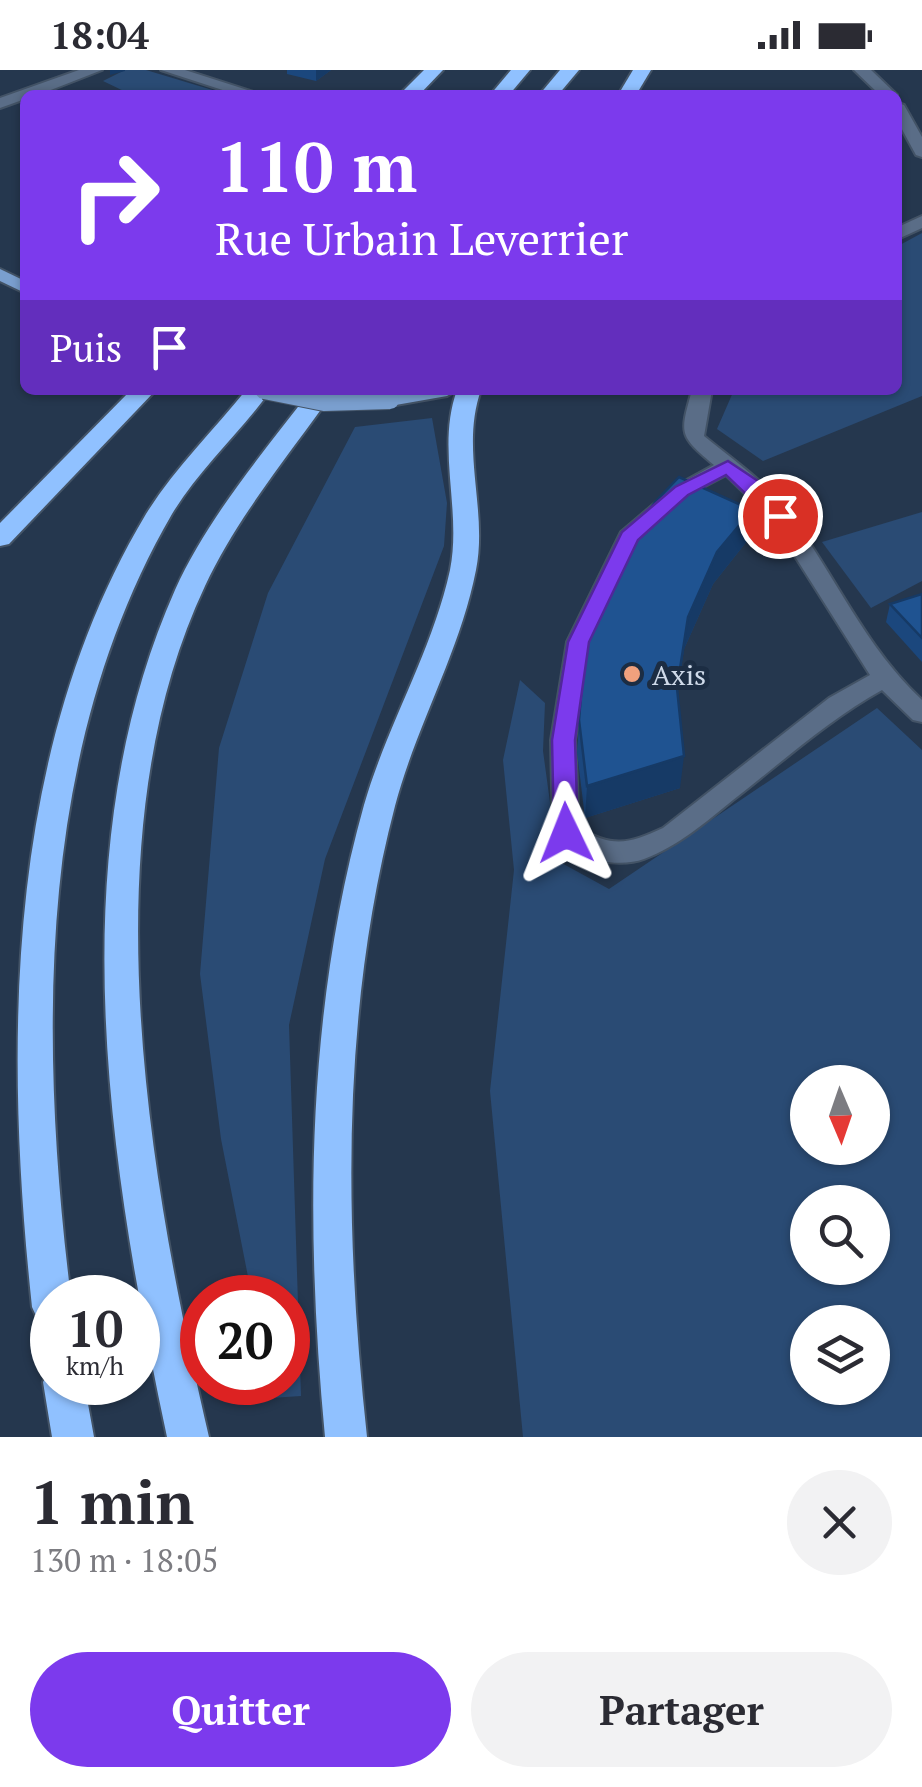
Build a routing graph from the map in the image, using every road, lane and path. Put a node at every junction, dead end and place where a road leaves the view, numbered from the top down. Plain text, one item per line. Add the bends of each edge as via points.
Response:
1 (94, 70) edge
2 (169, 70) edge
3 (434, 70) edge
4 (521, 70) edge
5 (570, 70) edge
6 (862, 70) edge
7 (37, 90) edge
8 (238, 90) edge
9 (413, 90) edge
10 (503, 90) edge
11 (552, 90) edge
12 (884, 90) edge
13 (902, 115) edge
14 (922, 152) edge
15 (139, 395) edge
16 (258, 395) edge
17 (288, 395) edge
18 (319, 395) edge
19 (418, 395) edge
20 (468, 395) edge
21 (701, 395) edge
22 (728, 466) junction
23 (0, 538) edge
24 (884, 678) junction
25 (922, 714) edge
26 (49, 1275) edge
27 (67, 1405) edge
28 (73, 1437) edge
29 (188, 1437) edge
30 (346, 1437) edge

1 - 7 street
2 - 8 street
3 - 9 highway
4 - 10 highway
5 - 11 highway
6 - 12 street
13 - 14 street
15 - 23 highway
16 - 26 highway via 160,515 102,631 68,734 38,972 37,1123
17 - 19 main road, bridge via 324,402
18 - 29 highway via 229,512 188,592 156,682 134,788 124,917 130,1106 151,1268
20 - 30 highway via 461,428 464,565 379,808 347,962 330,1200
21 - 22 street via 694,438
22 - 24 street via 780,516
22 - 24 street via 682,491 629,537 579,642 563,740 566,833 597,851 616,852 672,836 838,704
24 - 25 street
27 - 28 highway

